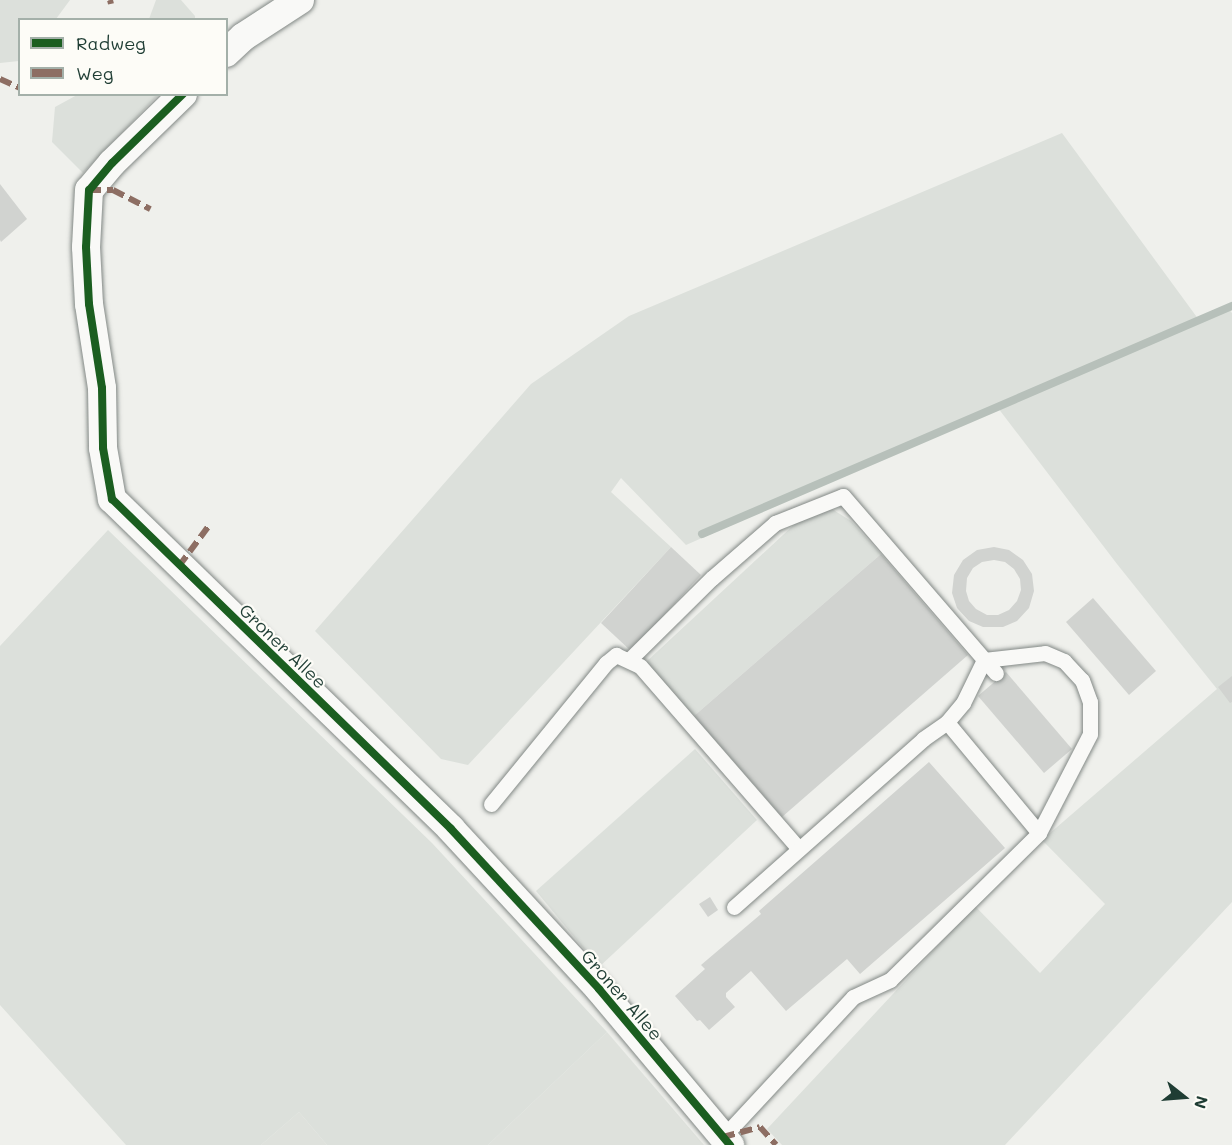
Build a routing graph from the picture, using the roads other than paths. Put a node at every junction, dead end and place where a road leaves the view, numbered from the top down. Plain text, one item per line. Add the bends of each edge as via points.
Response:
1 (300, 0) edge
2 (228, 51) edge
3 (181, 96) edge
4 (629, 660) junction
5 (984, 660) junction
6 (996, 673) dead end
7 (948, 722) junction
8 (491, 804) dead end
9 (1039, 832) junction
10 (799, 849) junction
11 (734, 907) dead end
12 (727, 1141) edge

1 - 2 street
3 - 12 street, Groner Allee via 89,190 89,304 102,388 103,448 112,499 451,829 598,989
4 - 5 lane via 712,578 775,523 843,496
4 - 8 lane via 616,655 606,663
4 - 10 lane via 640,666
5 - 6 lane
5 - 7 lane via 963,703
5 - 9 lane via 1045,653 1064,661 1082,680 1090,702 1090,734
7 - 9 lane
7 - 10 lane
9 - 12 lane via 890,980 853,997
10 - 11 lane

